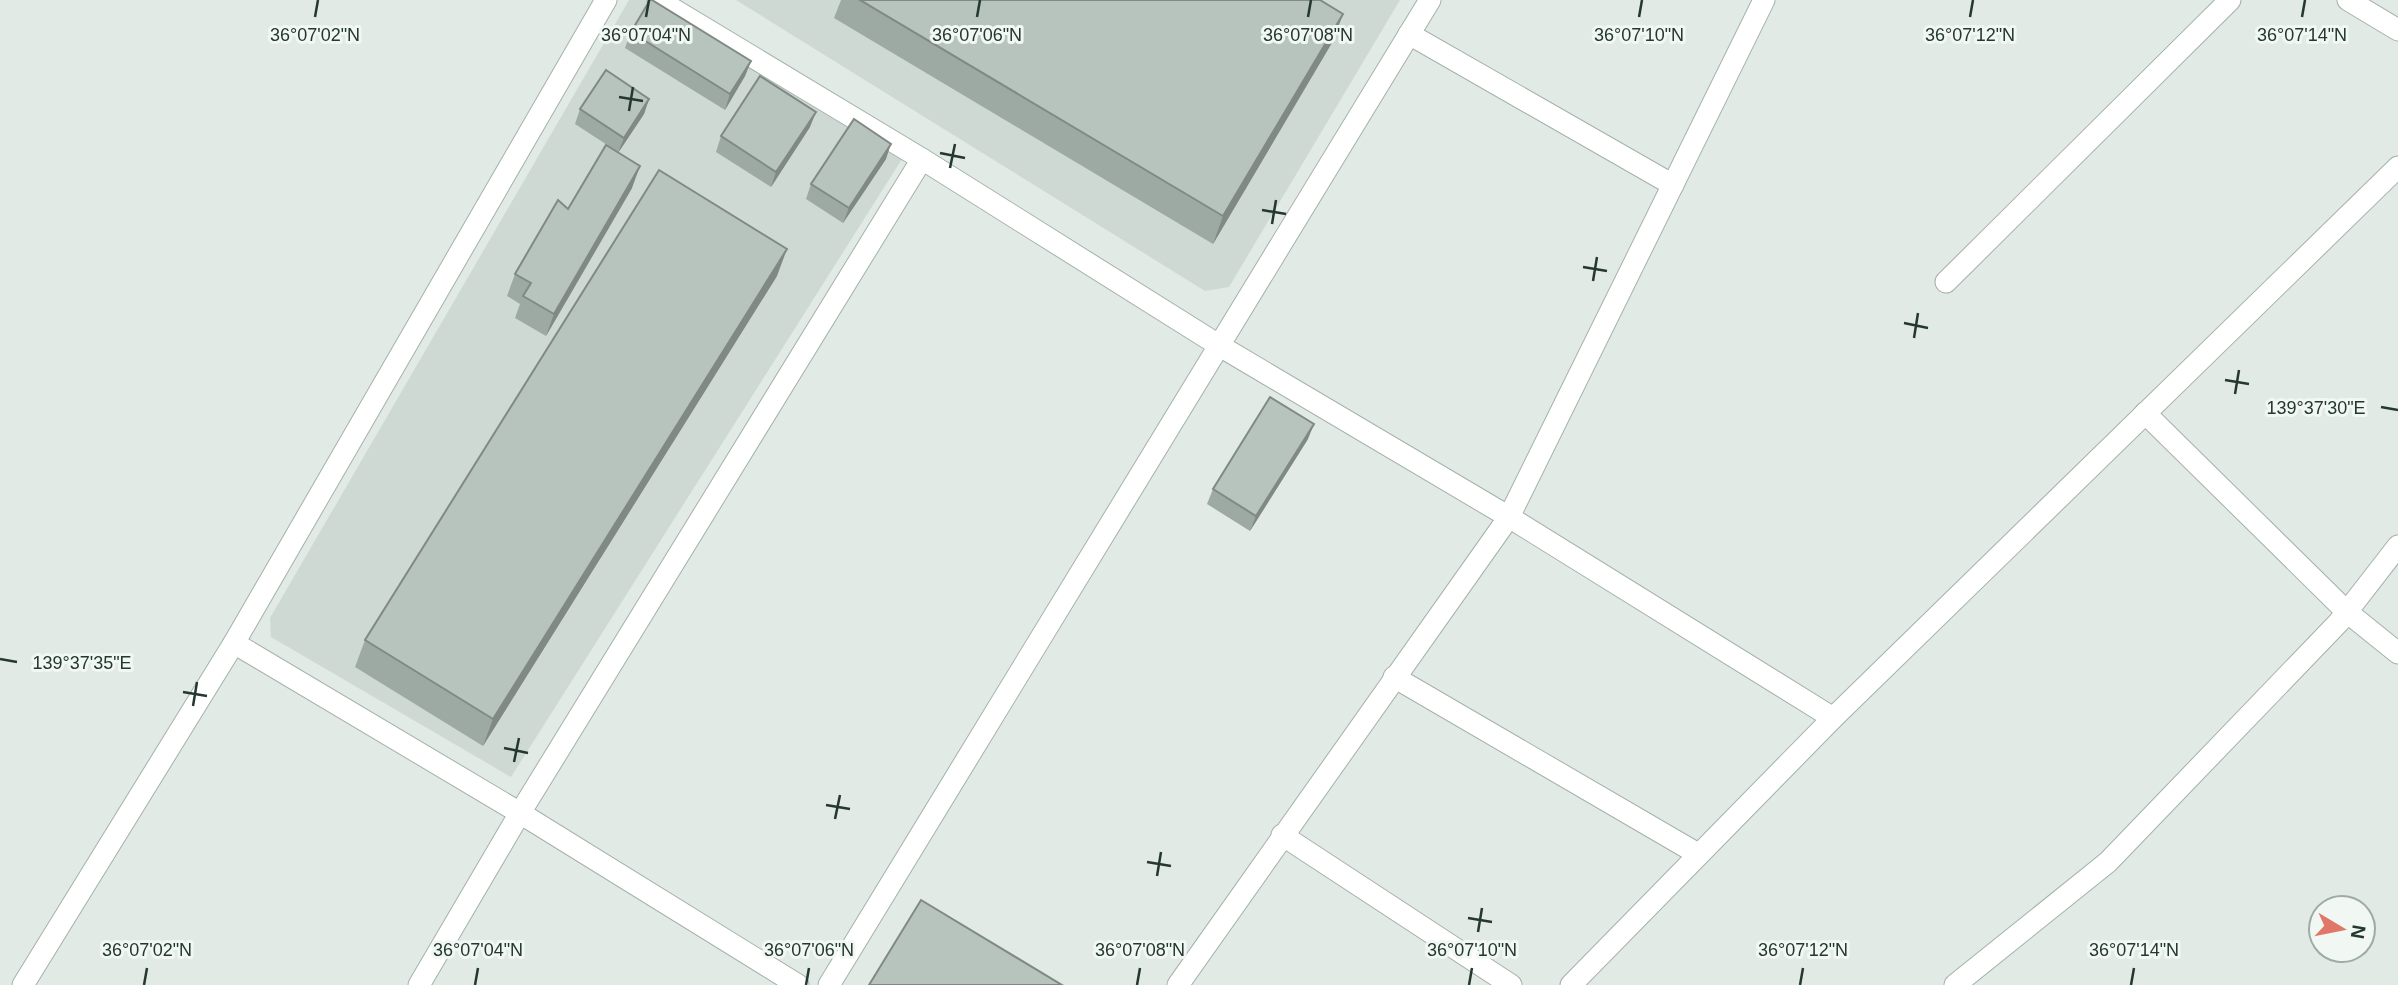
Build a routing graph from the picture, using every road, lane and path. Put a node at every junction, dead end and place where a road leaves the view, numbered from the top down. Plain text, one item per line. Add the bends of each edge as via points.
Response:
1 (606, 0) edge
2 (658, 0) edge
3 (1430, 0) edge
4 (1763, 0) edge
5 (2230, 0) edge
6 (2348, 0) edge
7 (2398, 30) edge
8 (1409, 34) junction
9 (922, 159) junction
10 (2398, 167) edge
11 (1673, 185) junction
12 (1946, 282) dead end
13 (1220, 346) junction
14 (2145, 413) junction
15 (1509, 517) junction
16 (2398, 546) edge
17 (2347, 612) junction
18 (234, 643) junction
19 (2398, 653) edge
20 (1394, 677) junction
21 (1833, 718) junction
22 (520, 813) junction
23 (1282, 835) junction
24 (1698, 854) junction
25 (23, 985) edge
26 (419, 985) edge
27 (798, 985) edge
28 (829, 985) edge
29 (1178, 985) edge
30 (1511, 985) edge
31 (1571, 985) edge
32 (1955, 985) edge

1 - 18 street
2 - 9 street
3 - 8 street
4 - 11 street
5 - 12 street
6 - 7 street
8 - 11 street
8 - 13 street
9 - 13 street
9 - 22 street
10 - 14 street
11 - 15 street
13 - 15 street
13 - 28 street
14 - 17 street
14 - 21 street
15 - 20 street
15 - 21 street
16 - 17 street
17 - 19 street
17 - 32 street via 2108,862
18 - 22 street
18 - 25 street
20 - 23 street
20 - 24 street
21 - 24 street
22 - 26 street
22 - 27 street
23 - 29 street
23 - 30 street
24 - 31 street

